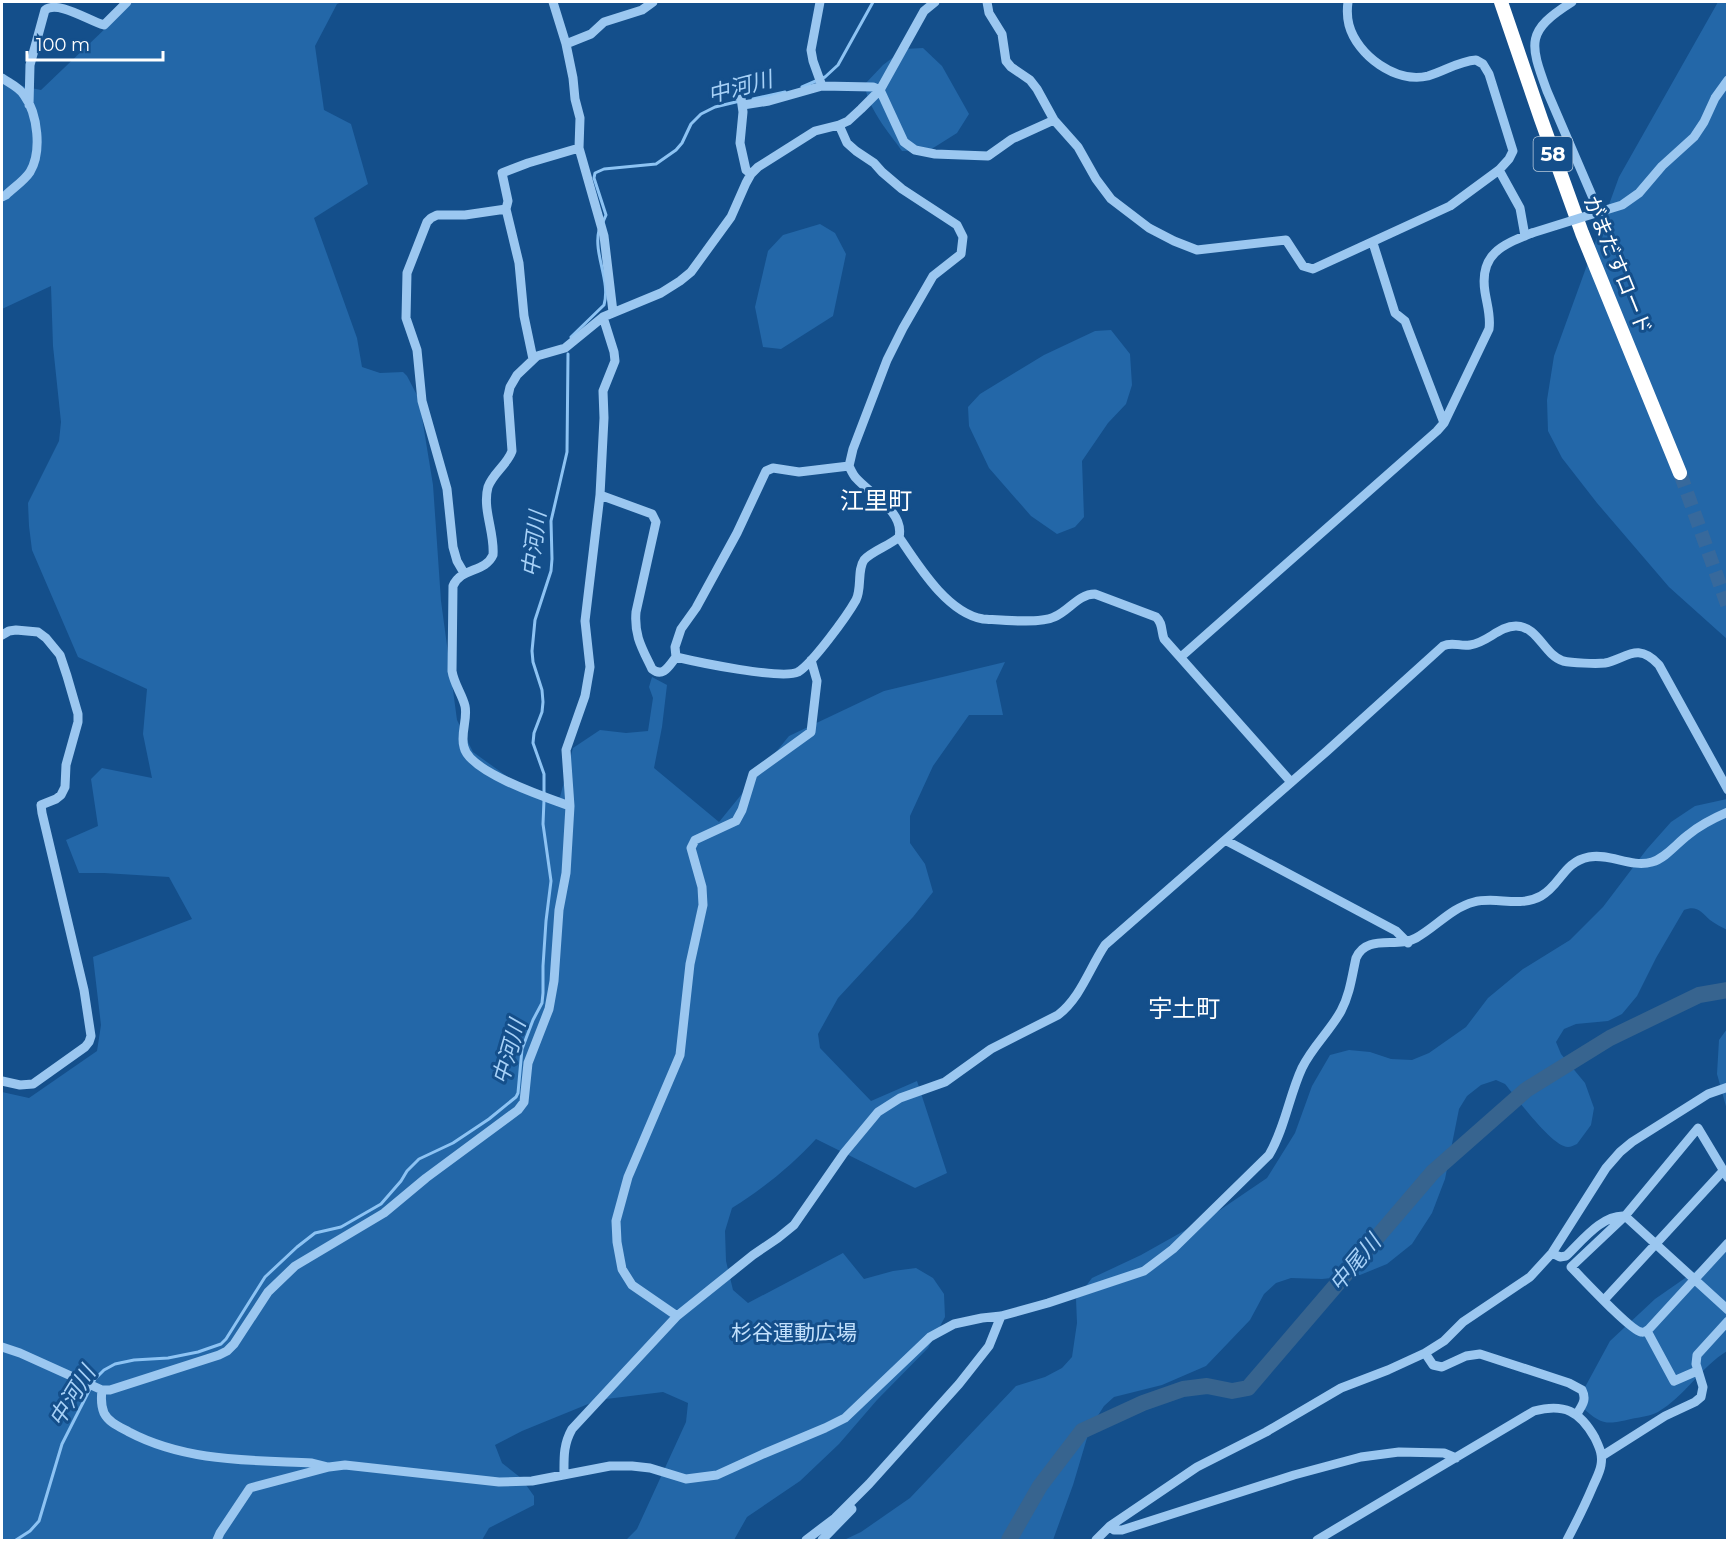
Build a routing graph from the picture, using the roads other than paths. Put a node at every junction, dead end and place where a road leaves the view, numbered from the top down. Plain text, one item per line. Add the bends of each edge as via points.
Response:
1 (126, 2) edge
2 (553, 2) edge
3 (653, 2) edge
4 (820, 2) edge
5 (935, 2) edge
6 (987, 2) edge
7 (1348, 2) edge
8 (1501, 2) edge
9 (1572, 2) edge
10 (566, 44) junction
11 (2, 78) edge
12 (1728, 80) edge
13 (821, 82) junction
14 (880, 90) junction
15 (29, 105) junction
16 (1054, 120) junction
17 (839, 125) junction
18 (579, 148) junction
19 (1499, 170) junction
20 (751, 174) junction
21 (2, 197) edge
22 (506, 209) junction
23 (1597, 213) junction
24 (1528, 234) junction
25 (1373, 243) junction
26 (613, 312) junction
27 (603, 317) junction
28 (533, 359) junction
29 (1444, 423) junction
30 (849, 466) junction
31 (1680, 473) tunnel mouth
32 (600, 495) junction
33 (898, 537) junction
34 (464, 573) junction
35 (2, 635) edge
36 (1182, 656) junction
37 (676, 657) junction
38 (811, 660) junction
39 (1291, 782) junction
40 (1728, 790) edge
41 (570, 806) junction
42 (1728, 812) edge
43 (1225, 840) junction
44 (1408, 943) junction
45 (2, 1081) edge
46 (1728, 1087) edge
47 (1725, 1175) edge
48 (1624, 1216) junction
49 (1728, 1243) edge
50 (1656, 1244) junction
51 (1552, 1254) junction
52 (1694, 1279) junction
53 (1604, 1300) junction
54 (1728, 1310) edge
55 (677, 1316) junction
56 (1001, 1316) junction
57 (1728, 1321) edge
58 (1647, 1331) junction
59 (2, 1347) edge
60 (1425, 1353) junction
61 (1697, 1371) junction
62 (95, 1388) junction
63 (1577, 1414) junction
64 (1602, 1456) junction
65 (1456, 1458) junction
66 (329, 1467) junction
67 (564, 1475) junction
68 (869, 1484) junction
69 (1110, 1526) junction
70 (217, 1540) edge
71 (806, 1540) edge
72 (822, 1540) edge
73 (1096, 1540) edge
74 (1317, 1540) edge
75 (1566, 1540) edge

1 - 15 street via 104,25 55,6 45,10 30,65
2 - 10 street
3 - 10 street via 642,10 604,22 591,34
4 - 13 street via 811,50
5 - 14 street via 924,11
6 - 16 street via 1002,34 1006,61 1030,80
7 - 19 street via 1354,38 1375,61 1396,74 1426,76 1465,61 1483,64 1513,151
8 - 31 highway, がまだすロード / 58 via 1582,233
9 - 23 street via 1540,27 1534,48 1546,91
10 - 18 street via 580,118
11 - 15 street via 17,87
12 - 23 street via 1694,137 1632,199
13 - 14 street
13 - 20 street via 769,101 741,100 740,143 746,170
14 - 16 street via 904,142 915,150 935,154 988,156 1011,139
14 - 17 street
15 - 21 street via 37,125 34,162 28,174
16 - 25 street via 1078,147 1111,199 1149,228 1197,250 1286,240 1303,266 1313,269
17 - 20 street via 814,131
17 - 30 street via 847,143 902,189 957,225 963,237 961,254 933,276 887,360
18 - 22 street via 502,173
18 - 26 street via 602,228
19 - 24 street via 1520,208
19 - 25 street via 1450,206
20 - 26 street via 731,217 691,272 661,293
22 - 28 street via 519,263
22 - 34 street via 431,218 411,261 406,283 406,318 417,350 422,401 447,489 453,547
23 - 24 street, bridge
24 - 29 street via 1503,245 1491,255 1486,266 1489,329
25 - 29 street via 1395,313 1405,321
26 - 27 street
27 - 28 street via 565,348
27 - 32 street via 615,361 603,391
28 - 34 street via 510,387 512,451 492,478 487,495 493,555 486,565
29 - 36 street
30 - 33 street via 898,522
30 - 37 street via 766,471 737,533 681,628
32 - 37 street via 655,518 635,626 637,639 655,672 666,671
32 - 41 street via 585,621 590,667 585,696 566,750
33 - 36 street via 950,601 974,618 1044,620 1082,597 1095,594 1156,617 1164,639
33 - 38 street via 865,560 857,599
34 - 41 street via 455,581 452,592 451,652 454,681 464,704 467,755 480,767
35 - 45 street via 16,630 38,632 46,638 60,655 78,714 65,787 56,799 41,805 91,1036 85,1047 33,1084
36 - 39 street
37 - 38 street via 784,675 799,672
38 - 55 street via 817,681 811,732 753,774 736,821 695,840 691,848 703,905 690,964 680,1055 628,1177 616,1221 622,1269 632,1285
39 - 40 street via 1443,646 1474,644 1515,626 1529,629 1563,661 1601,663 1632,653 1653,659
39 - 43 street
41 - 62 street via 554,981 549,1009 528,1063 524,1102 518,1110 384,1213 295,1266 268,1292 227,1351 110,1390
42 - 44 street via 1690,833 1659,859 1640,863 1599,856 1582,858 1539,897 1518,902 1470,903
43 - 44 street via 1396,931
43 - 55 street via 1105,945 1084,986 1065,1009 991,1049 945,1082 900,1098 878,1112 794,1225
44 - 56 street via 1371,944 1358,952 1341,1012 1307,1056 1269,1155 1173,1249 1144,1271
46 - 51 street via 1708,1094 1620,1152
47 - 48 street via 1698,1128
47 - 50 street
48 - 50 street
48 - 51 street via 1606,1221 1566,1256
48 - 53 street via 1571,1267
49 - 52 street
50 - 52 street
50 - 53 street
51 - 60 street via 1530,1277
52 - 54 street
52 - 58 street
53 - 58 street via 1638,1331
55 - 67 street via 572,1429 563,1452
56 - 67 street via 942,1329 845,1418 717,1475 686,1479 632,1466
56 - 68 street via 988,1346 959,1384
57 - 61 street via 1697,1354
58 - 61 street via 1674,1381
59 - 62 street
60 - 63 street via 1437,1367 1480,1354 1569,1383 1582,1389 1585,1397
60 - 69 street via 1341,1388 1197,1467
61 - 64 street via 1703,1388 1701,1397
62 - 66 street via 108,1419 159,1445 212,1458
63 - 64 street via 1591,1431
63 - 65 street via 1562,1408 1534,1411
64 - 75 street via 1583,1510
65 - 69 street via 1444,1453 1399,1452 1361,1456 1122,1530
65 - 74 street
66 - 67 street via 358,1466 499,1482
66 - 70 street via 250,1488
68 - 71 street
68 - 72 street via 869,1492
69 - 73 street

